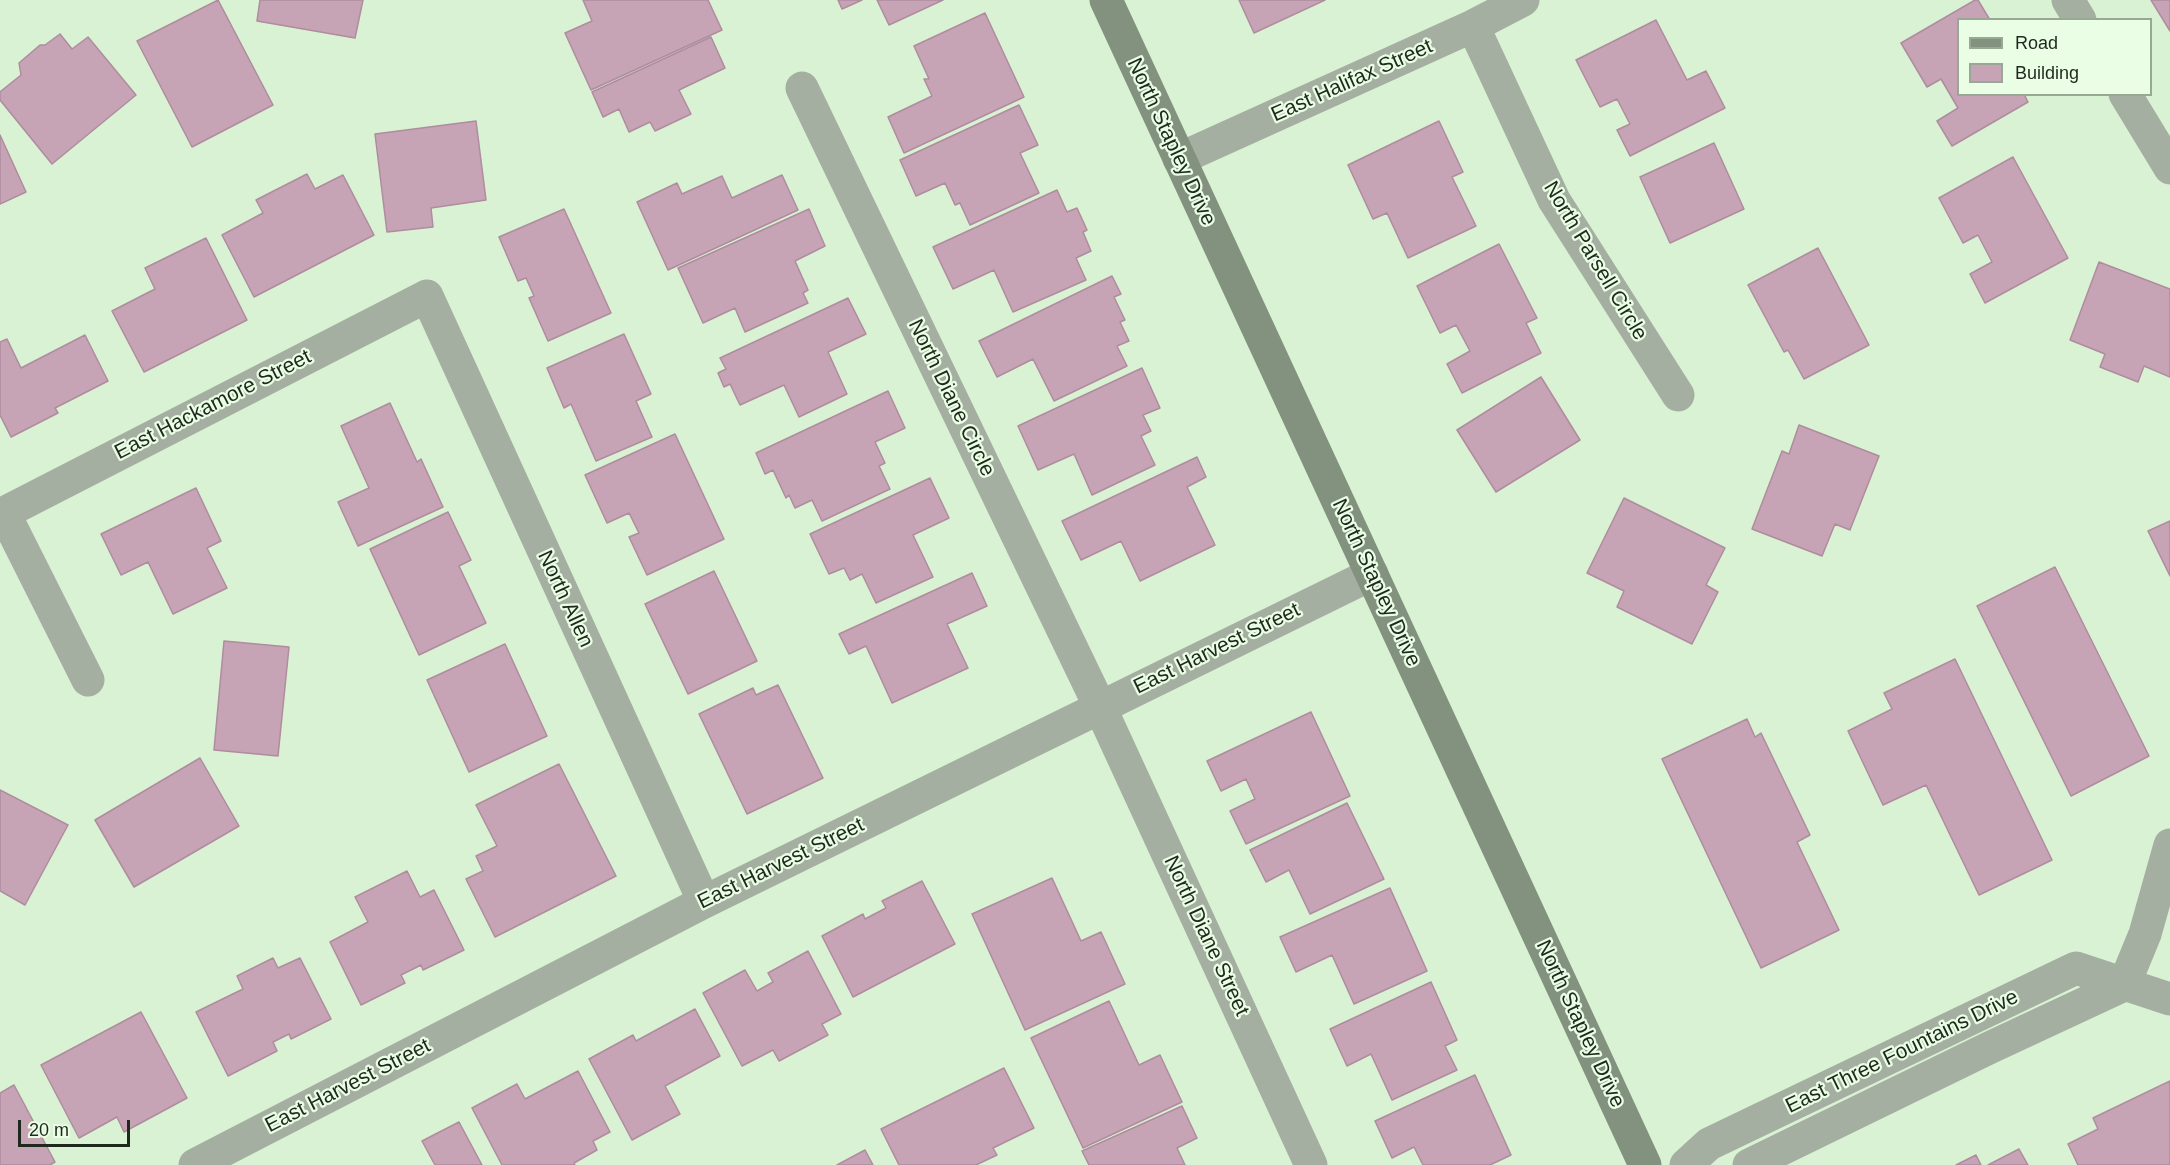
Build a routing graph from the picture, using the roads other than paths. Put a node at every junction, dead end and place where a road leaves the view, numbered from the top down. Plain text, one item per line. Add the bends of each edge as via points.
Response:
1 (1106, 0) edge
2 (1523, 0) edge
3 (2068, 0) edge
4 (2079, 18) edge
5 (1473, 26) junction
6 (802, 88) dead end
7 (2126, 96) edge
8 (1179, 159) junction
9 (2170, 168) edge
10 (427, 296) joint
11 (1678, 394) dead end
12 (2, 514) edge
13 (1372, 574) junction
14 (88, 680) dead end
15 (1100, 707) junction
16 (2170, 845) edge
17 (704, 902) junction
18 (2124, 985) junction
19 (2170, 999) edge
20 (195, 1165) edge
21 (1311, 1165) edge
22 (1646, 1165) edge
23 (1686, 1165) edge
24 (1749, 1165) edge

1 - 8 main road, North Stapley Drive
2 - 5 street, East Halifax Street
3 - 4 street
5 - 8 street, East Halifax Street
5 - 11 street, North Parsell Circle via 1554,200
6 - 15 street, North Diane Circle
7 - 9 street
8 - 13 main road, North Stapley Drive
10 - 12 street, East Hackamore Street
10 - 17 street, North Allen
12 - 14 street
13 - 15 street, East Harvest Street
13 - 22 main road, North Stapley Drive
15 - 17 street, East Harvest Street
15 - 21 street, North Diane Street
16 - 18 street via 2145,934
17 - 20 street, East Harvest Street
18 - 19 street, East Three Fountains Drive
18 - 23 street, East Three Fountains Drive via 2076,968 1709,1144
18 - 24 street, East Three Fountains Drive

